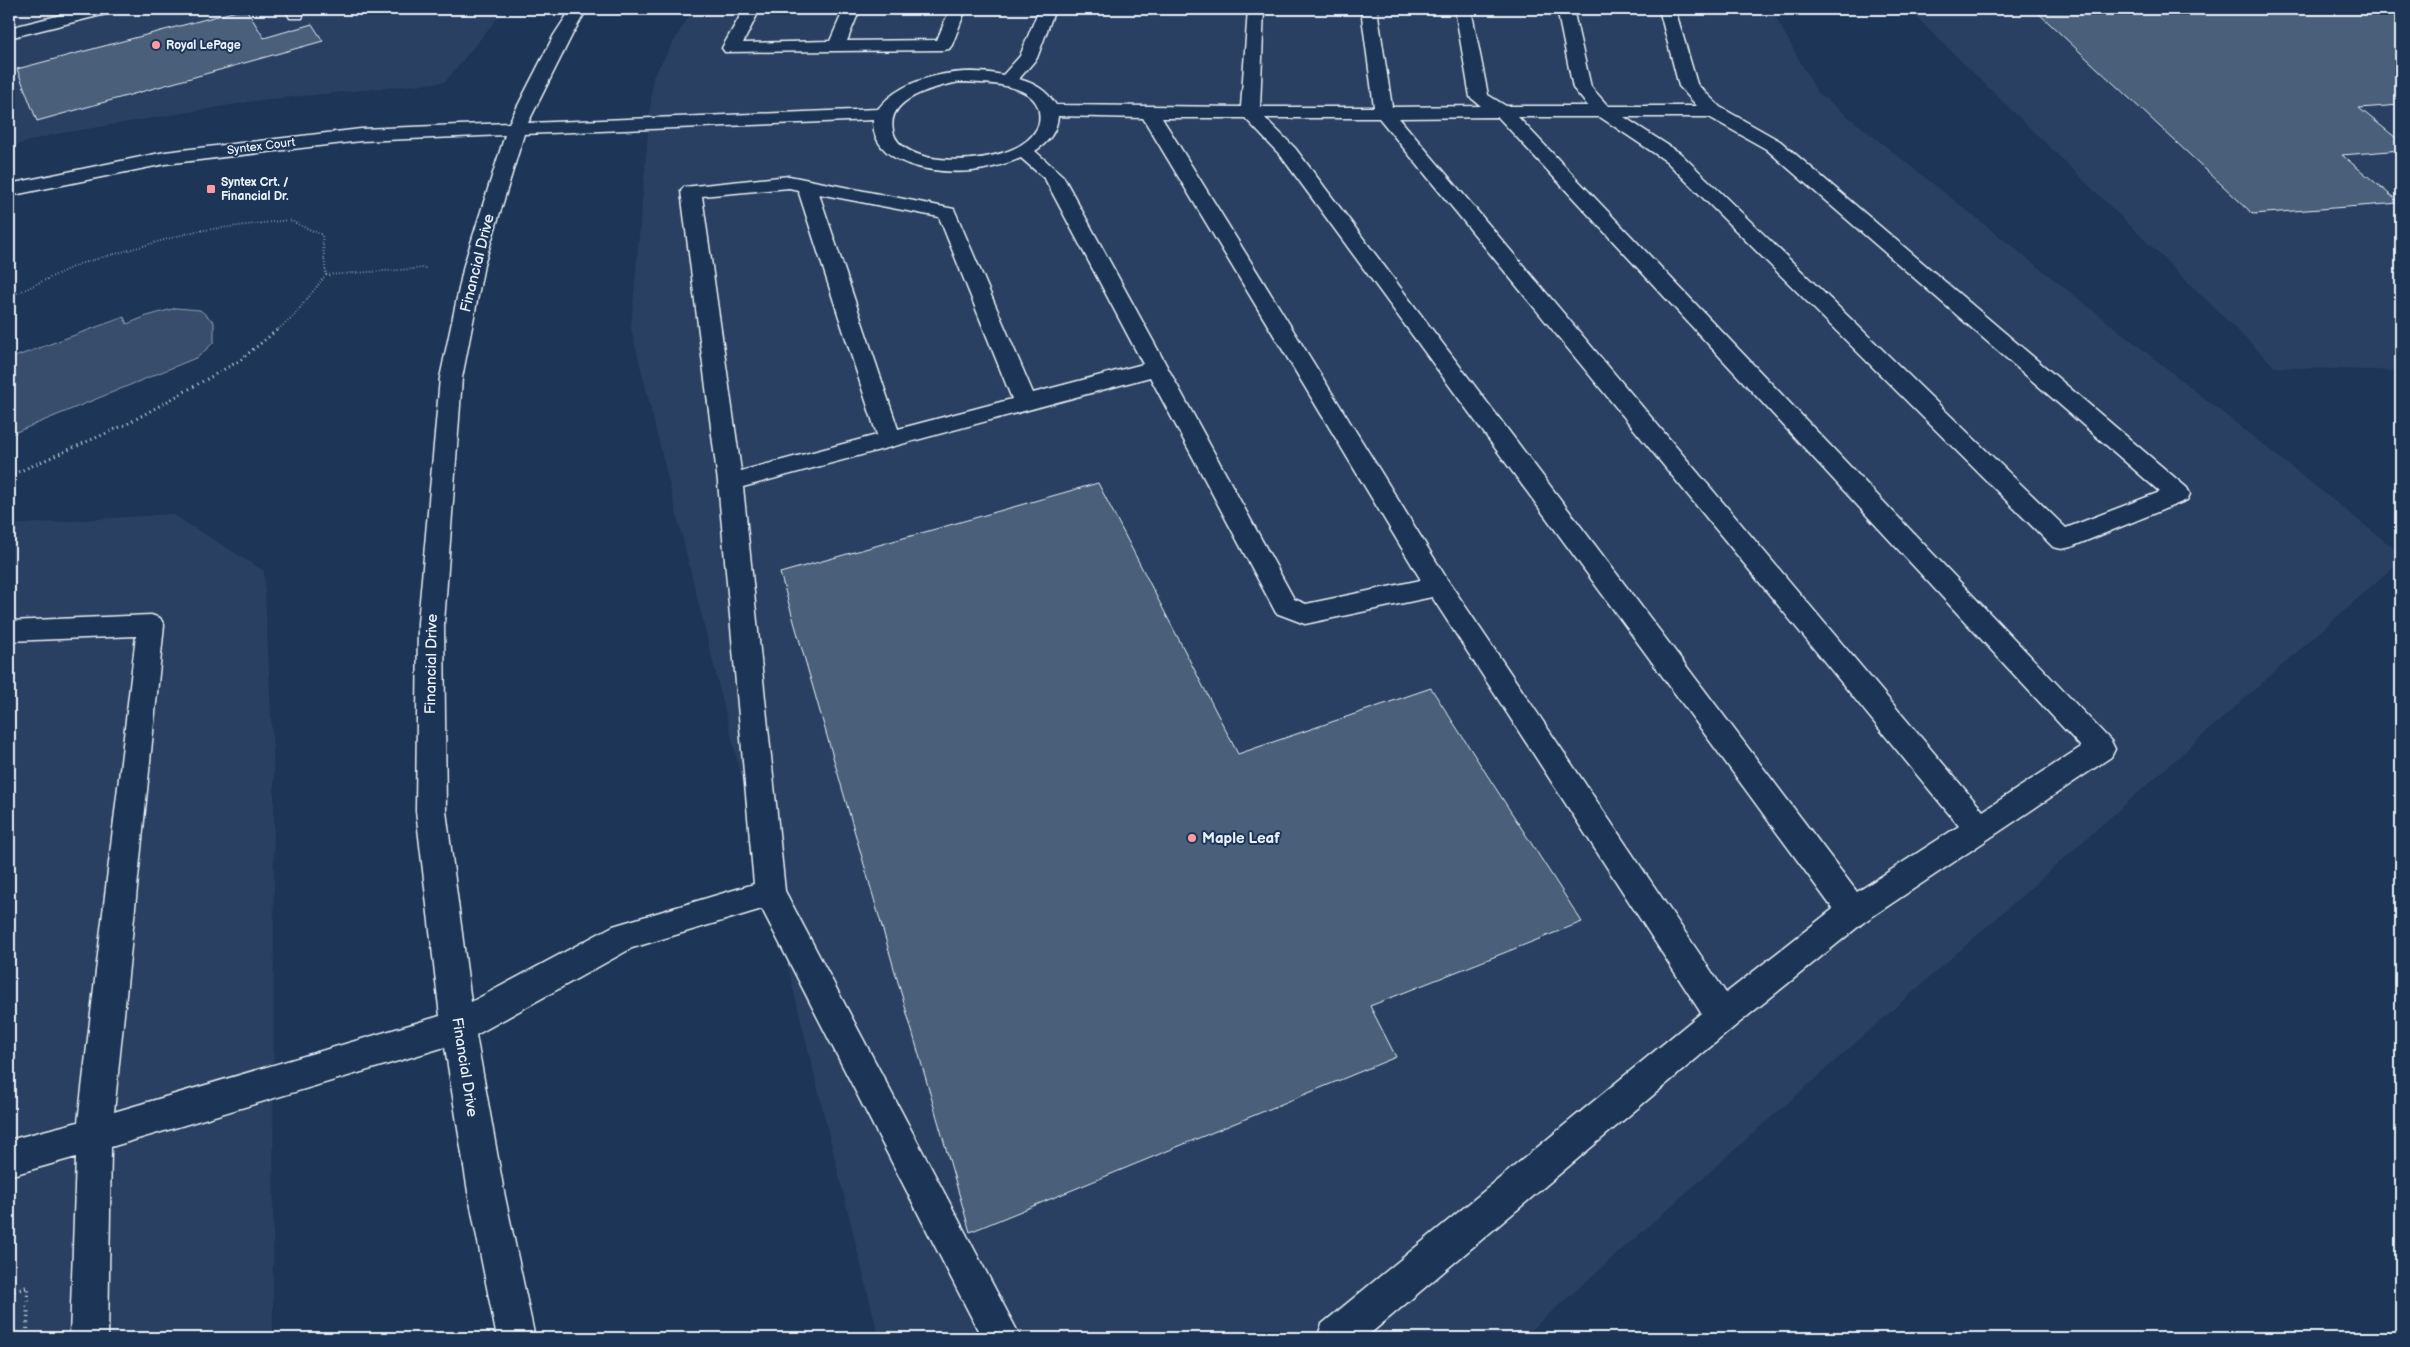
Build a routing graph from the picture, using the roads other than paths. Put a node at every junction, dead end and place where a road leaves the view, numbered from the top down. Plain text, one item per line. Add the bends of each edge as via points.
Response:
1 (46, 9) edge
2 (104, 9) edge
3 (579, 9) edge
4 (752, 9) edge
5 (852, 9) edge
6 (958, 9) edge
7 (1047, 9) edge
8 (1256, 9) edge
9 (1369, 9) edge
10 (1463, 9) edge
11 (1564, 9) edge
12 (1667, 9) edge
13 (15, 32) edge
14 (836, 47) junction
15 (1008, 80) junction
16 (1050, 110) junction
17 (1713, 111) junction
18 (1384, 112) junction
19 (1503, 112) junction
20 (1603, 112) junction
21 (1149, 113) junction
22 (1250, 113) junction
23 (884, 114) junction
24 (516, 128) junction
25 (1023, 150) junction
26 (807, 186) junction
27 (9, 190) edge
28 (1156, 368) junction
29 (1025, 403) junction
30 (890, 439) junction
31 (730, 482) junction
32 (1438, 586) junction
33 (9, 631) edge
34 (1980, 829) junction
35 (770, 893) junction
36 (1853, 912) junction
37 (1722, 1016) junction
38 (458, 1027) junction
39 (94, 1135) junction
40 (9, 1158) edge
41 (89, 1338) edge
42 (516, 1338) edge
43 (1002, 1338) edge
44 (1336, 1338) edge

1 - 13 street
2 - 13 street
3 - 24 street, Financial Drive
4 - 14 street via 731,48
5 - 14 street
6 - 14 street via 943,45
7 - 15 street via 1028,58
8 - 22 street
9 - 18 street
10 - 19 street via 1478,97
11 - 20 street via 1582,88
12 - 17 street via 1688,86
15 - 16 street via 1028,87 1042,98
15 - 23 street via 958,77 934,82 894,101
16 - 21 street
16 - 25 street via 1049,124 1040,138
17 - 20 street
17 - 20 street via 1773,145 2178,494 2062,540 1673,157
18 - 19 street
18 - 22 street
18 - 34 street
19 - 20 street
19 - 34 street via 2101,749
21 - 22 street
21 - 32 street
22 - 36 street via 1288,152
23 - 24 street, Syntex Court
23 - 25 street via 881,128 887,142 900,153 921,161 974,165
24 - 27 street, Syntex Court via 361,135 278,143 165,158
24 - 38 street, Financial Drive via 474,265 451,378 431,623 431,811
25 - 28 street via 1053,176
26 - 29 street via 947,213
26 - 30 street
26 - 31 street via 788,182 690,191
28 - 29 street
28 - 32 street via 1285,606 1305,614
29 - 30 street
30 - 31 street
31 - 35 street
32 - 37 street
33 - 39 street via 151,625
34 - 36 street
35 - 38 street via 624,936
35 - 43 street
36 - 37 street
37 - 44 street
38 - 39 street
38 - 42 street, Financial Drive via 486,1192
39 - 40 street
39 - 41 street

